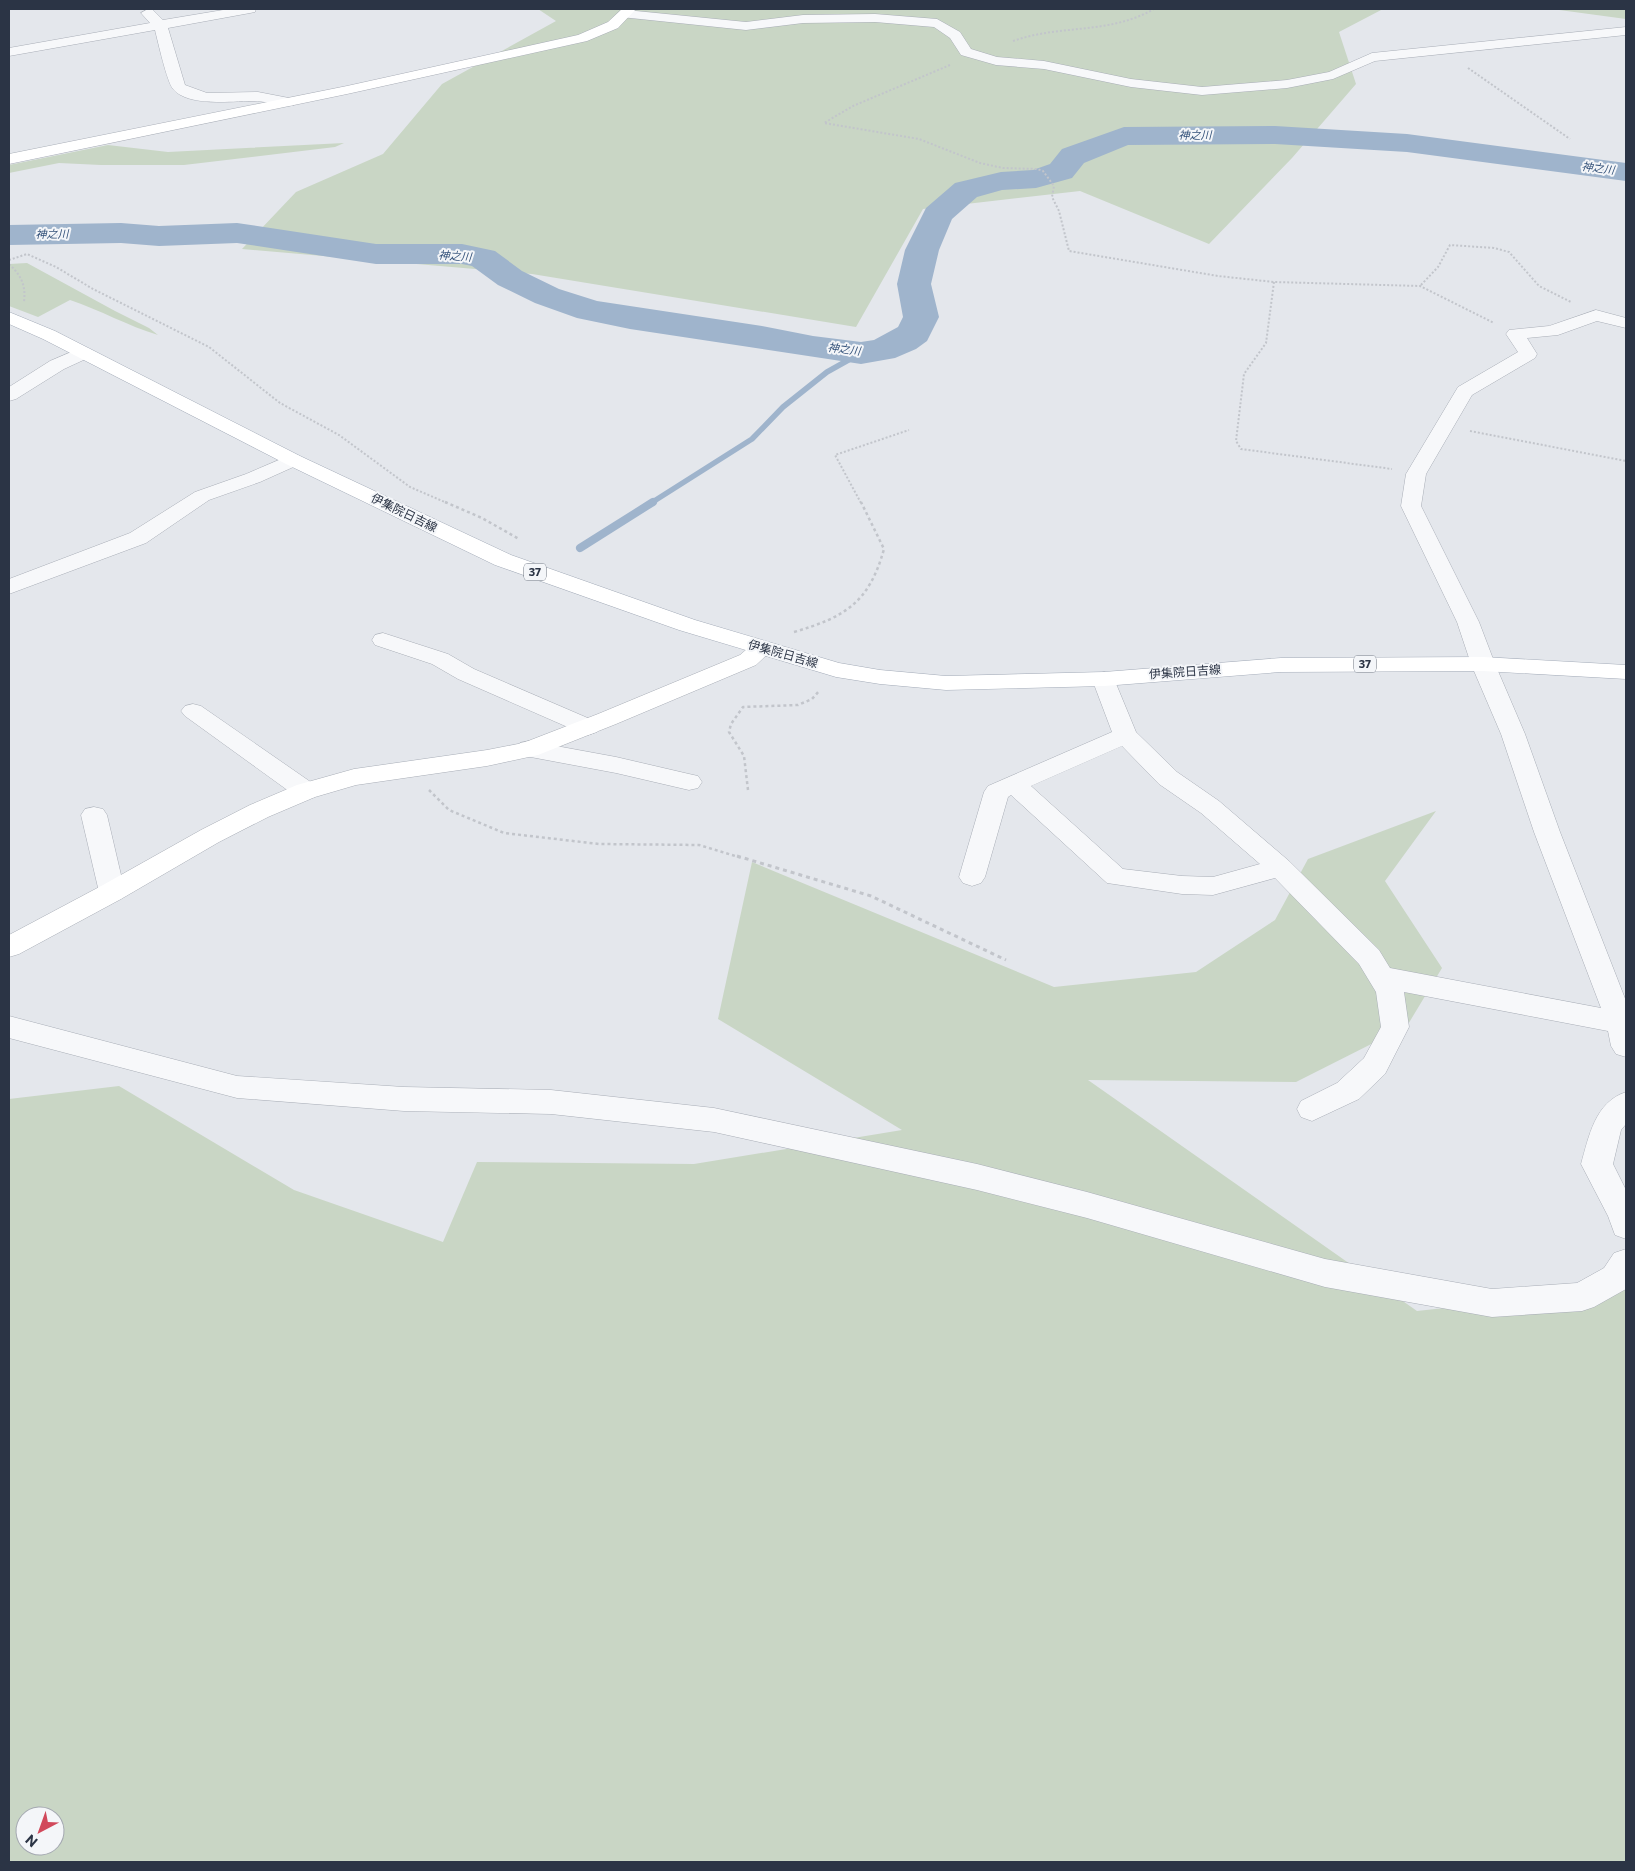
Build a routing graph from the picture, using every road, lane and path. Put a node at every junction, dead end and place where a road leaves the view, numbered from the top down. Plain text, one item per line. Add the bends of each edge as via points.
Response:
1 (143, 9) edge
2 (250, 9) edge
3 (1154, 9) edge
4 (628, 12) edge
5 (160, 25) junction
6 (1626, 31) edge
7 (1443, 51) junction
8 (9, 52) edge
9 (979, 56) junction
10 (289, 102) junction
11 (1570, 139) dead end
12 (9, 159) edge
13 (9, 262) edge
14 (1274, 282) junction
15 (1420, 286) junction
16 (1596, 315) junction
17 (12, 318) edge
18 (1626, 324) edge
19 (1515, 334) junction
20 (83, 353) junction
21 (9, 395) edge
22 (1444, 426) junction
23 (909, 430) dead end
24 (293, 460) junction
25 (1626, 461) edge
26 (1417, 473) junction
27 (524, 542) dead end
28 (9, 587) edge
29 (383, 640) dead end
30 (762, 648) junction
31 (1483, 664) junction
32 (836, 670) junction
33 (1626, 672) edge
34 (1104, 679) junction
35 (193, 711) dead end
36 (588, 727) junction
37 (1125, 735) junction
38 (529, 749) junction
39 (407, 768) junction
40 (689, 782) dead end
41 (1014, 784) junction
42 (748, 790) dead end
43 (306, 791) junction
44 (94, 814) dead end
45 (1280, 867) junction
46 (972, 877) dead end
47 (112, 892) junction
48 (9, 947) edge
49 (1006, 960) dead end
50 (1382, 977) junction
51 (9, 1027) edge
52 (1625, 1031) edge
53 (1626, 1104) edge
54 (1312, 1109) dead end
55 (1626, 1226) edge
56 (1626, 1263) edge

1 - 5 street
2 - 5 street
3 - 9 path via 1136,18 1088,30 1029,34 998,52
4 - 9 street via 746,26 803,19 875,18 937,23 955,35 966,52
4 - 10 main road via 613,25 582,38
5 - 8 street
5 - 10 street via 179,87 184,90 206,97 260,96
6 - 7 street
7 - 9 street via 1372,57 1332,75 1287,84 1202,91 1131,83 1044,64 996,61
7 - 11 path
9 - 14 path via 947,65 853,106 824,123 919,139 988,165 1043,171 1054,186 1052,197 1069,251
10 - 12 main road
13 - 17 path via 26,289 23,308
13 - 27 path via 28,254 208,347 280,403 339,435 410,487 482,518
14 - 15 path
14 - 26 path via 1266,343 1244,374 1236,441 1240,449
15 - 16 path via 1438,266 1450,245 1494,248 1508,252 1539,286
15 - 19 path
16 - 18 street
16 - 19 street via 1552,330
17 - 20 main road, 伊集院日吉線 / 37
19 - 22 street via 1528,354 1465,391
20 - 21 street
20 - 24 main road, 伊集院日吉線 / 37
22 - 25 path
22 - 26 street
23 - 30 path via 835,455 884,549 881,561 859,599 851,608 820,624 775,638
24 - 28 street via 202,496 138,538
24 - 30 main road, 伊集院日吉線 / 37 via 503,560
26 - 31 street via 1411,506 1468,622
29 - 36 street via 440,659 466,674
30 - 32 main road, 伊集院日吉線 / 37
30 - 36 main road via 748,660
31 - 33 main road, 伊集院日吉線 / 37
31 - 34 main road, 伊集院日吉線 / 37 via 1281,665
31 - 52 street via 1513,734
32 - 34 main road, 伊集院日吉線 / 37 via 946,682
32 - 42 path via 812,699 798,705 743,707 729,732 744,756
34 - 37 street
35 - 43 street
36 - 38 main road
37 - 41 street
37 - 45 street via 1168,778 1210,807
38 - 39 main road
38 - 40 street
39 - 43 main road via 354,777
39 - 49 path via 449,810 504,833 599,844 699,845 871,896
41 - 45 street via 1116,877 1213,886
41 - 46 street via 998,792
43 - 47 main road via 259,811
44 - 47 street
45 - 50 street via 1369,956
47 - 48 main road
50 - 52 street
50 - 54 street via 1390,991 1396,1027 1375,1066 1348,1091
51 - 56 street via 237,1088 404,1099 551,1102 714,1120 977,1177 1325,1273 1492,1303 1582,1297 1616,1278
53 - 55 street via 1607,1125 1597,1164

